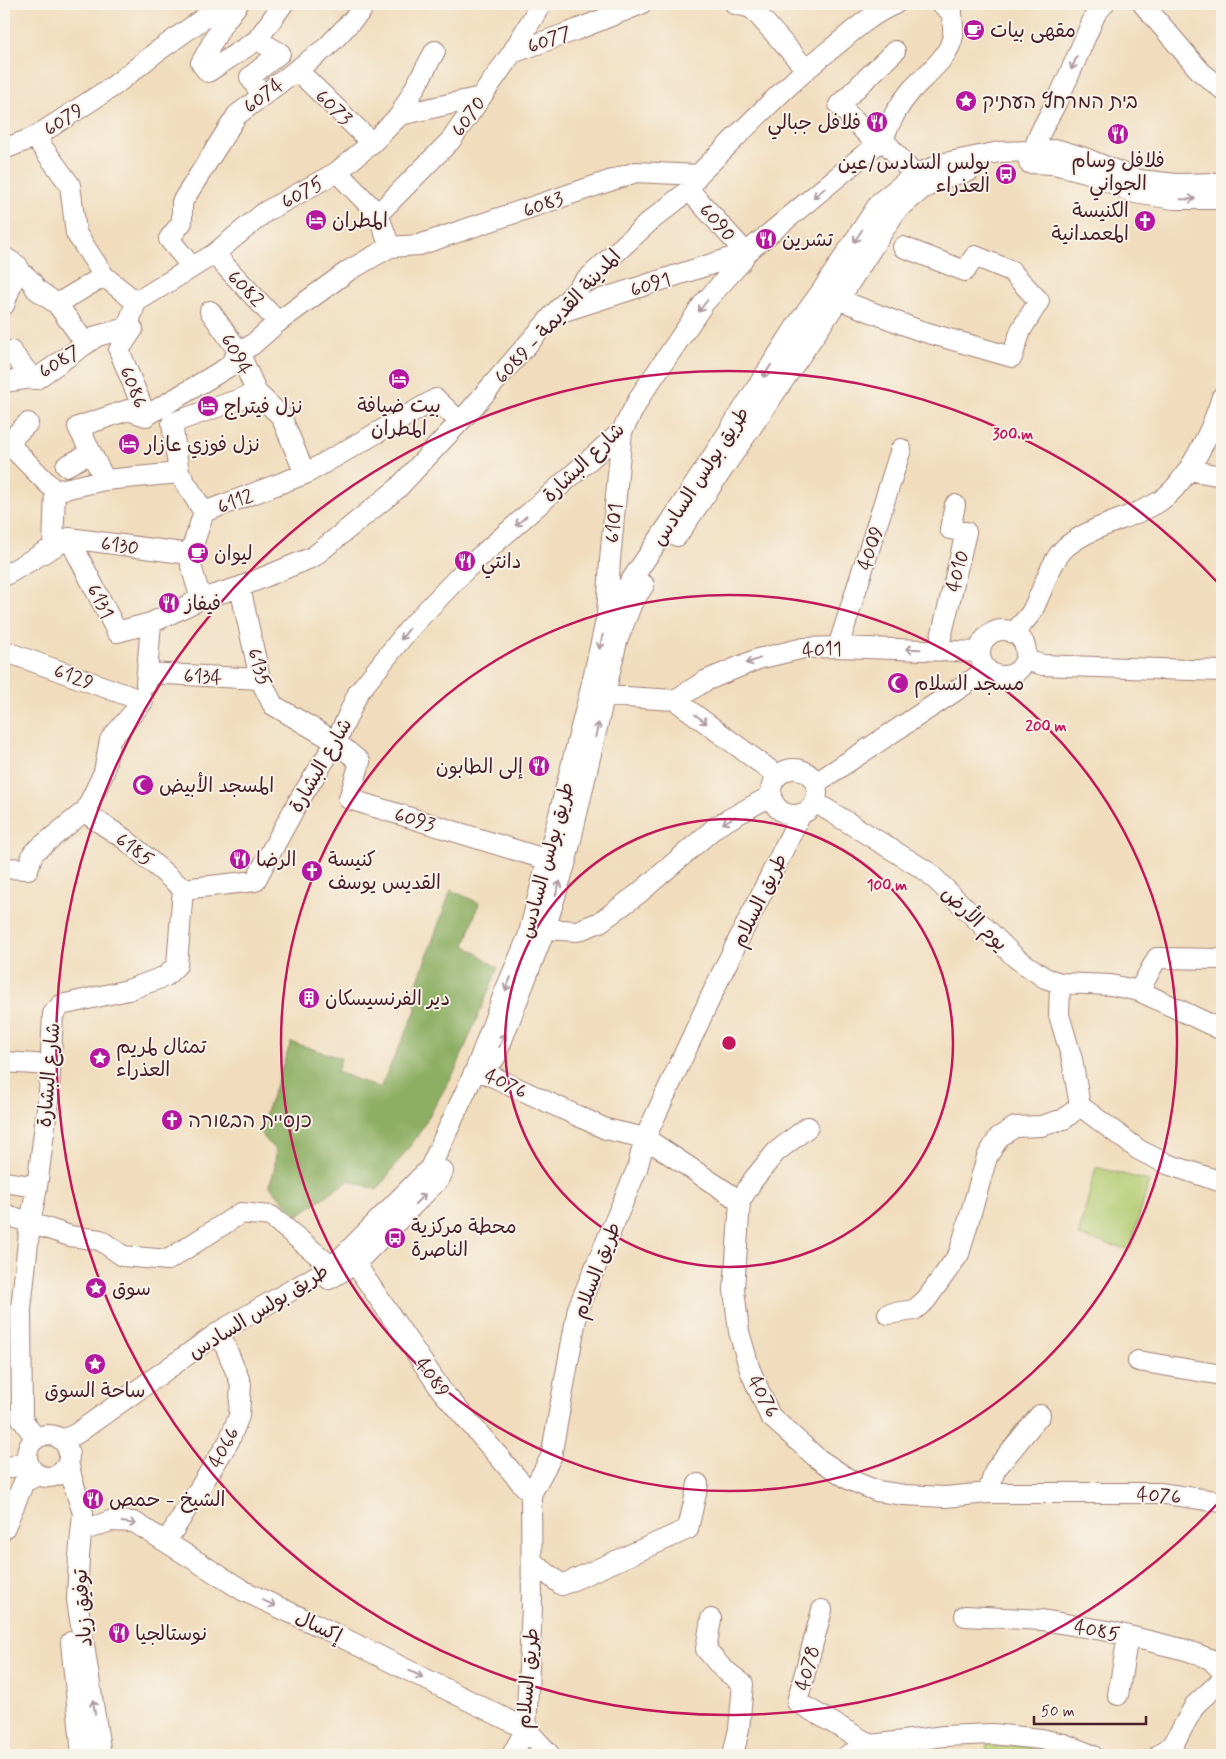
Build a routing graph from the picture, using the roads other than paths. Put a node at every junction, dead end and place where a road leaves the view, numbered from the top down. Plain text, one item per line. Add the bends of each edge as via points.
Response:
1 (224, 4) edge
2 (238, 4) edge
3 (283, 4) edge
4 (362, 4) edge
5 (541, 4) edge
6 (642, 4) edge
7 (895, 4) edge
8 (942, 4) edge
9 (1104, 4) edge
10 (1143, 4) edge
11 (747, 5) edge
12 (257, 40) junction
13 (435, 50) dead end
14 (895, 50) dead end
15 (512, 52) junction
16 (806, 69) junction
17 (296, 70) junction
18 (1222, 89) edge
19 (262, 96) junction
20 (481, 97) junction
21 (400, 115) junction
22 (35, 137) junction
23 (883, 139) junction
24 (372, 143) junction
25 (4, 149) edge
26 (1034, 150) junction
27 (338, 172) junction
28 (918, 182) junction
29 (693, 183) junction
30 (1222, 183) edge
31 (1222, 198) edge
32 (378, 214) junction
33 (904, 247) dead end
34 (390, 248) junction
35 (746, 253) junction
36 (214, 254) junction
37 (4, 257) edge
38 (192, 267) junction
39 (26, 276) dead end
40 (104, 276) junction
41 (830, 296) junction
42 (136, 302) junction
43 (57, 304) junction
44 (4, 305) edge
45 (210, 311) dead end
46 (554, 314) junction
47 (278, 322) junction
48 (127, 328) junction
49 (86, 344) junction
50 (4, 351) edge
51 (239, 352) junction
52 (32, 378) junction
53 (4, 382) edge
54 (257, 393) junction
55 (1222, 397) edge
56 (146, 416) junction
57 (460, 421) junction
58 (28, 424) dead end
59 (622, 431) junction
60 (6, 441) edge
61 (901, 449) dead end
62 (91, 453) junction
63 (66, 466) dead end
64 (1188, 470) junction
65 (179, 473) junction
66 (305, 474) junction
67 (1222, 476) edge
68 (105, 480) junction
69 (55, 491) junction
70 (955, 505) dead end
71 (204, 512) junction
72 (61, 542) junction
73 (190, 554) junction
74 (4, 576) edge
75 (240, 587) junction
76 (202, 598) junction
77 (607, 616) junction
78 (151, 623) junction
79 (1013, 633) junction
80 (838, 647) junction
81 (938, 650) junction
82 (4, 651) edge
83 (980, 652) junction
84 (1025, 660) junction
85 (987, 670) junction
86 (1222, 671) edge
87 (147, 672) junction
88 (260, 679) junction
89 (597, 695) junction
90 (675, 700) junction
91 (143, 701) junction
92 (336, 742) junction
93 (775, 786) junction
94 (811, 800) junction
95 (86, 810) junction
96 (548, 860) junction
97 (4, 868) edge
98 (183, 889) junction
99 (536, 933) junction
100 (1222, 959) edge
101 (1060, 983) junction
102 (1139, 991) junction
103 (1222, 1030) edge
104 (4, 1062) edge
105 (50, 1065) junction
106 (482, 1072) junction
107 (1080, 1106) junction
108 (808, 1127) dead end
109 (645, 1138) junction
110 (4, 1182) edge
111 (1222, 1182) edge
112 (37, 1187) junction
113 (740, 1201) junction
114 (4, 1216) edge
115 (30, 1223) junction
116 (351, 1257) junction
117 (332, 1267) junction
118 (888, 1314) dead end
119 (224, 1343) junction
120 (1138, 1360) dead end
121 (1222, 1375) edge
122 (1040, 1415) dead end
123 (50, 1461) junction
124 (4, 1468) edge
125 (698, 1484) dead end
126 (988, 1493) junction
127 (531, 1494) junction
128 (1222, 1502) edge
129 (4, 1507) edge
130 (4, 1529) edge
131 (82, 1531) junction
132 (166, 1542) junction
133 (532, 1562) junction
134 (822, 1610) dead end
135 (964, 1616) dead end
136 (711, 1618) dead end
137 (1128, 1636) junction
138 (1222, 1671) edge
139 (1222, 1680) edge
140 (1118, 1695) dead end
141 (526, 1729) junction
142 (871, 1745) junction
143 (82, 1755) edge
144 (101, 1755) edge
145 (512, 1755) edge
146 (550, 1755) edge
147 (733, 1755) edge
148 (848, 1755) edge
149 (1092, 1755) edge
150 (1159, 1755) edge

1 - 22 street, 6079 via 155,52 115,85
2 - 12 street via 222,25 202,63 208,72
3 - 12 street
4 - 17 street, 6074 via 361,11 327,47
5 - 15 street, 6070
6 - 15 street, 6077
7 - 16 street, المدينة القديمة - 6089 via 846,35
8 - 23 street via 952,13 953,35 948,48 891,118
9 -> 26 street via 1096,13
10 - 18 street via 1201,72
11 - 16 street
12 - 19 street via 280,52 250,77
13 - 21 street, 6075
14 - 23 street via 839,105 868,135
15 - 20 street, 6070
16 - 29 street, المدينة القديمة - 6089
17 - 19 street, 6074
17 - 24 street, 6073
19 - 38 street, 6074 via 237,115 182,202 182,222 169,239
20 - 21 street
20 - 32 street, 6070 via 451,140
21 - 24 street, 6075
22 - 25 street
22 - 40 street, 6079 via 70,185 76,233
23 - 28 street
23 -> 35 street, شارع البشارة
24 - 27 street, 6075
26 - 28 street via 998,152 945,163
26 - 30 street via 1059,150 1139,180 1176,184
27 - 32 street
27 - 36 street, 6075 via 265,212
28 -> 31 street via 1011,163 1054,164 1086,172 1135,193 1174,199
28 - 41 street, طريق بولس السادس
29 - 34 street, 6083 via 636,172 418,246
29 - 35 street, 6090
29 - 46 street, المدينة القديمة - 6089
32 - 34 street
33 - 41 street via 965,271 976,256 1010,271 1039,301 1021,330 1012,358 918,330
34 - 47 street, 6083 via 348,271
35 - 46 street, 6091
35 -> 59 street, شارع البشارة via 704,303 641,395
36 - 38 street, 6075
36 - 47 street, 6082
37 - 44 street via 18,266
38 - 42 street, 6075
39 - 43 street, 6087 via 36,289
40 - 42 street, 6079
40 - 43 street
41 -> 77 street, طريق بولس السادس via 797,325
41 - 89 street, طريق بولس السادس via 632,603
42 - 48 street, 6086
43 - 49 street, 6087
45 - 51 street, 6094
46 - 57 street, المدينة القديمة - 6089
47 - 51 street, 6083
48 - 49 street, 6087 via 97,336
48 - 56 street, 6086 via 133,329 119,350
49 - 52 street, 6087 via 36,379
50 - 52 street, 6087 via 11,351
51 - 54 street, 6094
51 - 56 street, 6083 via 228,367
52 - 53 street, 6087
54 - 65 street via 172,423
54 - 66 street, 6094 via 281,416
55 - 64 street
56 - 62 street, 6086 via 128,410 78,427
57 - 66 street, 6112 via 436,399
57 - 75 street, المدينة القديمة - 6089 via 397,489 313,557
58 - 60 street
59 - 77 street, 6101
59 -> 92 street, شارع البشارة via 466,570 409,629 358,693
60 - 69 street
61 - 80 street, 4009
62 - 63 street
62 - 68 street, 6086
64 - 67 street
64 - 79 street via 1178,485 1157,502 1087,532 1066,548 1050,570 1030,614
65 - 68 street
65 - 71 street, 6112
66 - 71 street, 6112
68 - 69 street
69 - 72 street
70 - 81 street, 4010 via 950,529 966,532
71 - 73 street
72 - 73 street, 6130
72 - 74 street
72 - 78 street, 6131 via 117,632
73 - 76 street
75 - 76 street, المدينة القديمة - 6089
75 - 88 street, 6135
76 - 78 street, المدينة القديمة - 6089
77 -> 89 street, طريق بولس السادس
78 - 87 street
79 - 83 street via 991,634 985,638
79 - 84 street via 1024,644
81 -> 80 street, 4011
80 -> 90 street, 4011 via 804,648 758,659 705,681
81 - 83 street, 4011
82 - 91 street, 6129
83 - 85 street via 980,659
84 - 85 street via 1009,676
84 - 86 street via 1043,665
85 - 94 street
87 - 88 street, 6134
87 - 91 street
88 - 92 street, 6135 via 273,705
89 - 90 street
89 - 96 street, طريق بولس السادس
99 -> 89 street, طريق بولس السادس via 566,861
90 -> 93 street
91 - 95 street via 110,740 104,772
92 - 96 street, 6093 via 360,762 349,799
92 - 98 street, شارع البشارة via 298,802 255,881
93 - 94 street via 774,803 786,813 794,815
93 - 94 street via 785,771 801,770 812,776
93 -> 99 street via 718,826 600,922 577,931
94 - 101 street, يوم الأرض via 928,872 1016,958 1045,978
94 - 109 street, طريق السلام via 721,975
95 - 97 street via 33,853 28,869
95 - 98 street, 6185
96 - 99 street, طريق بولس السادس
98 - 105 street, شارع البشارة via 177,965 166,976 128,990 61,1004 53,1014
99 - 106 street, طريق بولس السادس
100 - 102 street via 1157,958
101 - 102 street, يوم الأرض via 1111,985
101 - 107 street via 1059,1015 1072,1059
102 - 103 street, يوم الأرض
104 - 105 street
105 - 112 street, شارع البشارة
106 - 109 street, 4076 via 606,1129
106 - 116 street, طريق بولس السادس via 440,1178
107 - 111 street via 1139,1150 1167,1164
107 - 118 street via 1064,1120 1041,1126 1015,1127 999,1137 987,1157 959,1254 926,1300 914,1310
108 - 113 street via 776,1152
109 - 113 street, 4076
109 - 127 street, طريق السلام via 637,1169 578,1308 551,1457
110 - 112 street
112 - 115 street, شارع البشارة
113 - 126 street, 4076 via 734,1290 739,1332 750,1370 770,1416 817,1458 850,1480 877,1491 945,1497
114 - 115 street
115 - 117 street via 70,1236 100,1240 123,1256 168,1260 241,1213 270,1216
115 - 123 street, شارع البشارة via 21,1309 22,1419 36,1439 56,1436
116 - 117 street, طريق بولس السادس
116 - 119 street, طريق بولس السادس
116 - 127 street, 4089 via 442,1391
117 - 123 street, طريق بولس السادس via 222,1330 76,1434
119 - 123 street, طريق بولس السادس
119 - 132 street, 4066 via 241,1384 239,1416 229,1441
120 - 121 street
122 - 126 street via 995,1470
123 - 124 street
123 - 129 street via 19,1480
123 - 130 street via 24,1482
123 - 131 street, توفيق زياد via 72,1479 83,1512
123 - 143 street, توفيق زياد via 67,1482 74,1514 67,1599
125 - 133 street via 688,1529 562,1585
126 - 128 street, 4076 via 1159,1493
127 - 133 street, طريق السلام
131 -> 132 street, إكسال via 110,1522 134,1522
144 -> 131 street, توفيق زياد via 77,1600
132 -> 141 street, إكسال via 244,1591
133 - 141 street, طريق السلام
134 - 142 street, 4078 via 797,1702
135 - 137 street, 4085 via 1042,1620
136 - 147 street via 706,1649 722,1668 743,1684
137 - 138 street, 4085 via 1186,1650 1210,1659
137 - 140 street
139 - 150 street via 1195,1705 1173,1745
141 - 145 street, طريق السلام
141 - 146 street, إكسال
142 - 148 street
142 - 149 street via 992,1734 1041,1739

